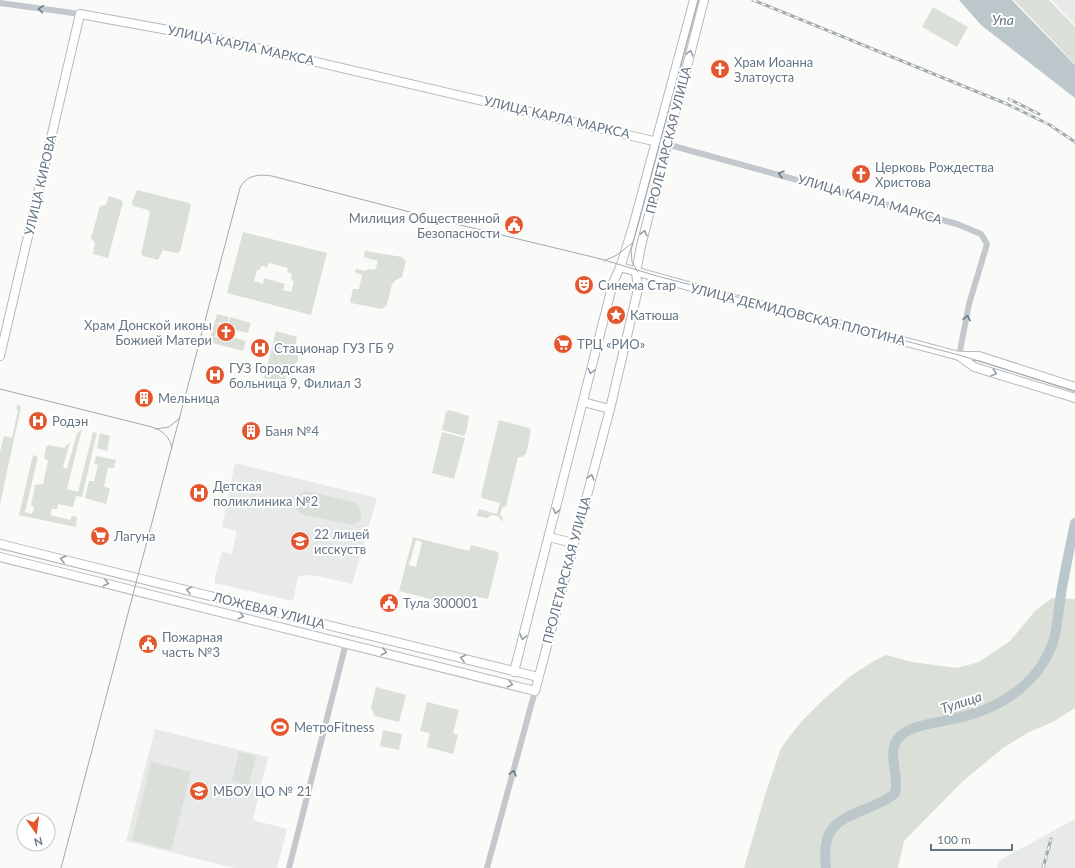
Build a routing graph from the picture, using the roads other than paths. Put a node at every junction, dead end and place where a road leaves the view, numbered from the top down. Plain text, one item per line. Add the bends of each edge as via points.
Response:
1 (704, 0) edge
2 (0, 3) edge
3 (693, 3) edge
4 (80, 14) junction
5 (656, 141) junction
6 (666, 144) junction
7 (620, 267) junction
8 (636, 272) junction
9 (0, 356) edge
10 (959, 356) junction
11 (1075, 387) edge
12 (1075, 398) edge
13 (584, 402) junction
14 (610, 408) junction
15 (549, 537) junction
16 (573, 543) junction
17 (0, 544) edge
18 (0, 557) edge
19 (227, 599) junction
20 (224, 612) junction
21 (349, 629) junction
22 (346, 643) junction
23 (518, 657) junction
24 (542, 664) junction
25 (514, 672) junction
26 (538, 677) junction
27 (534, 690) junction
28 (290, 868) edge
29 (487, 868) edge

6 -> 1 main road, ПРОЛЕТАРСКАЯ УЛИЦА
4 -> 2 street, УЛИЦА КАРЛА МАРКСА
3 - 5 main road, ПРОЛЕТАРСКАЯ УЛИЦА
4 - 5 main road, УЛИЦА КАРЛА МАРКСА via 224,40
4 - 9 main road, УЛИЦА КИРОВА
5 - 6 main road, УЛИЦА КАРЛА МАРКСА
5 - 7 main road, ПРОЛЕТАРСКАЯ УЛИЦА
8 -> 6 main road, ПРОЛЕТАРСКАЯ УЛИЦА via 640,246
10 -> 6 street, УЛИЦА КАРЛА МАРКСА via 970,304 986,249 986,239 981,234 957,224
7 - 8 main road
7 -> 13 main road, ПРОЛЕТАРСКАЯ УЛИЦА via 613,283
8 - 10 main road, УЛИЦА ДЕМИДОВСКАЯ ПЛОТИНА
8 - 14 main road, ПРОЛЕТАРСКАЯ УЛИЦА via 638,289
10 - 11 main road, УЛИЦА ДЕМИДОВСКАЯ ПЛОТИНА via 978,356
10 -> 12 main road, УЛИЦА ДЕМИДОВСКАЯ ПЛОТИНА via 974,367
13 - 14 main road
13 -> 15 main road, ПРОЛЕТАРСКАЯ УЛИЦА
16 -> 14 main road, ПРОЛЕТАРСКАЯ УЛИЦА
15 - 16 main road
15 -> 23 main road, ПРОЛЕТАРСКАЯ УЛИЦА
16 - 24 main road, ПРОЛЕТАРСКАЯ УЛИЦА
19 -> 17 main road, ЛОЖЕВАЯ УЛИЦА
18 -> 20 main road, ЛОЖЕВАЯ УЛИЦА
19 - 20 main road
19 - 21 main road, ЛОЖЕВАЯ УЛИЦА
20 -> 22 main road, ЛОЖЕВАЯ УЛИЦА
21 - 22 main road
25 -> 21 main road, ЛОЖЕВАЯ УЛИЦА
22 -> 27 main road, ЛОЖЕВАЯ УЛИЦА
22 - 28 street
23 - 24 main road via 524,669 534,670
23 - 25 main road, ПРОЛЕТАРСКАЯ УЛИЦА
24 - 26 main road, ПРОЛЕТАРСКАЯ УЛИЦА
25 - 26 main road, ЛОЖЕВАЯ УЛИЦА
26 - 27 main road, ПРОЛЕТАРСКАЯ УЛИЦА
29 -> 27 street, ПРОЛЕТАРСКАЯ УЛИЦА

